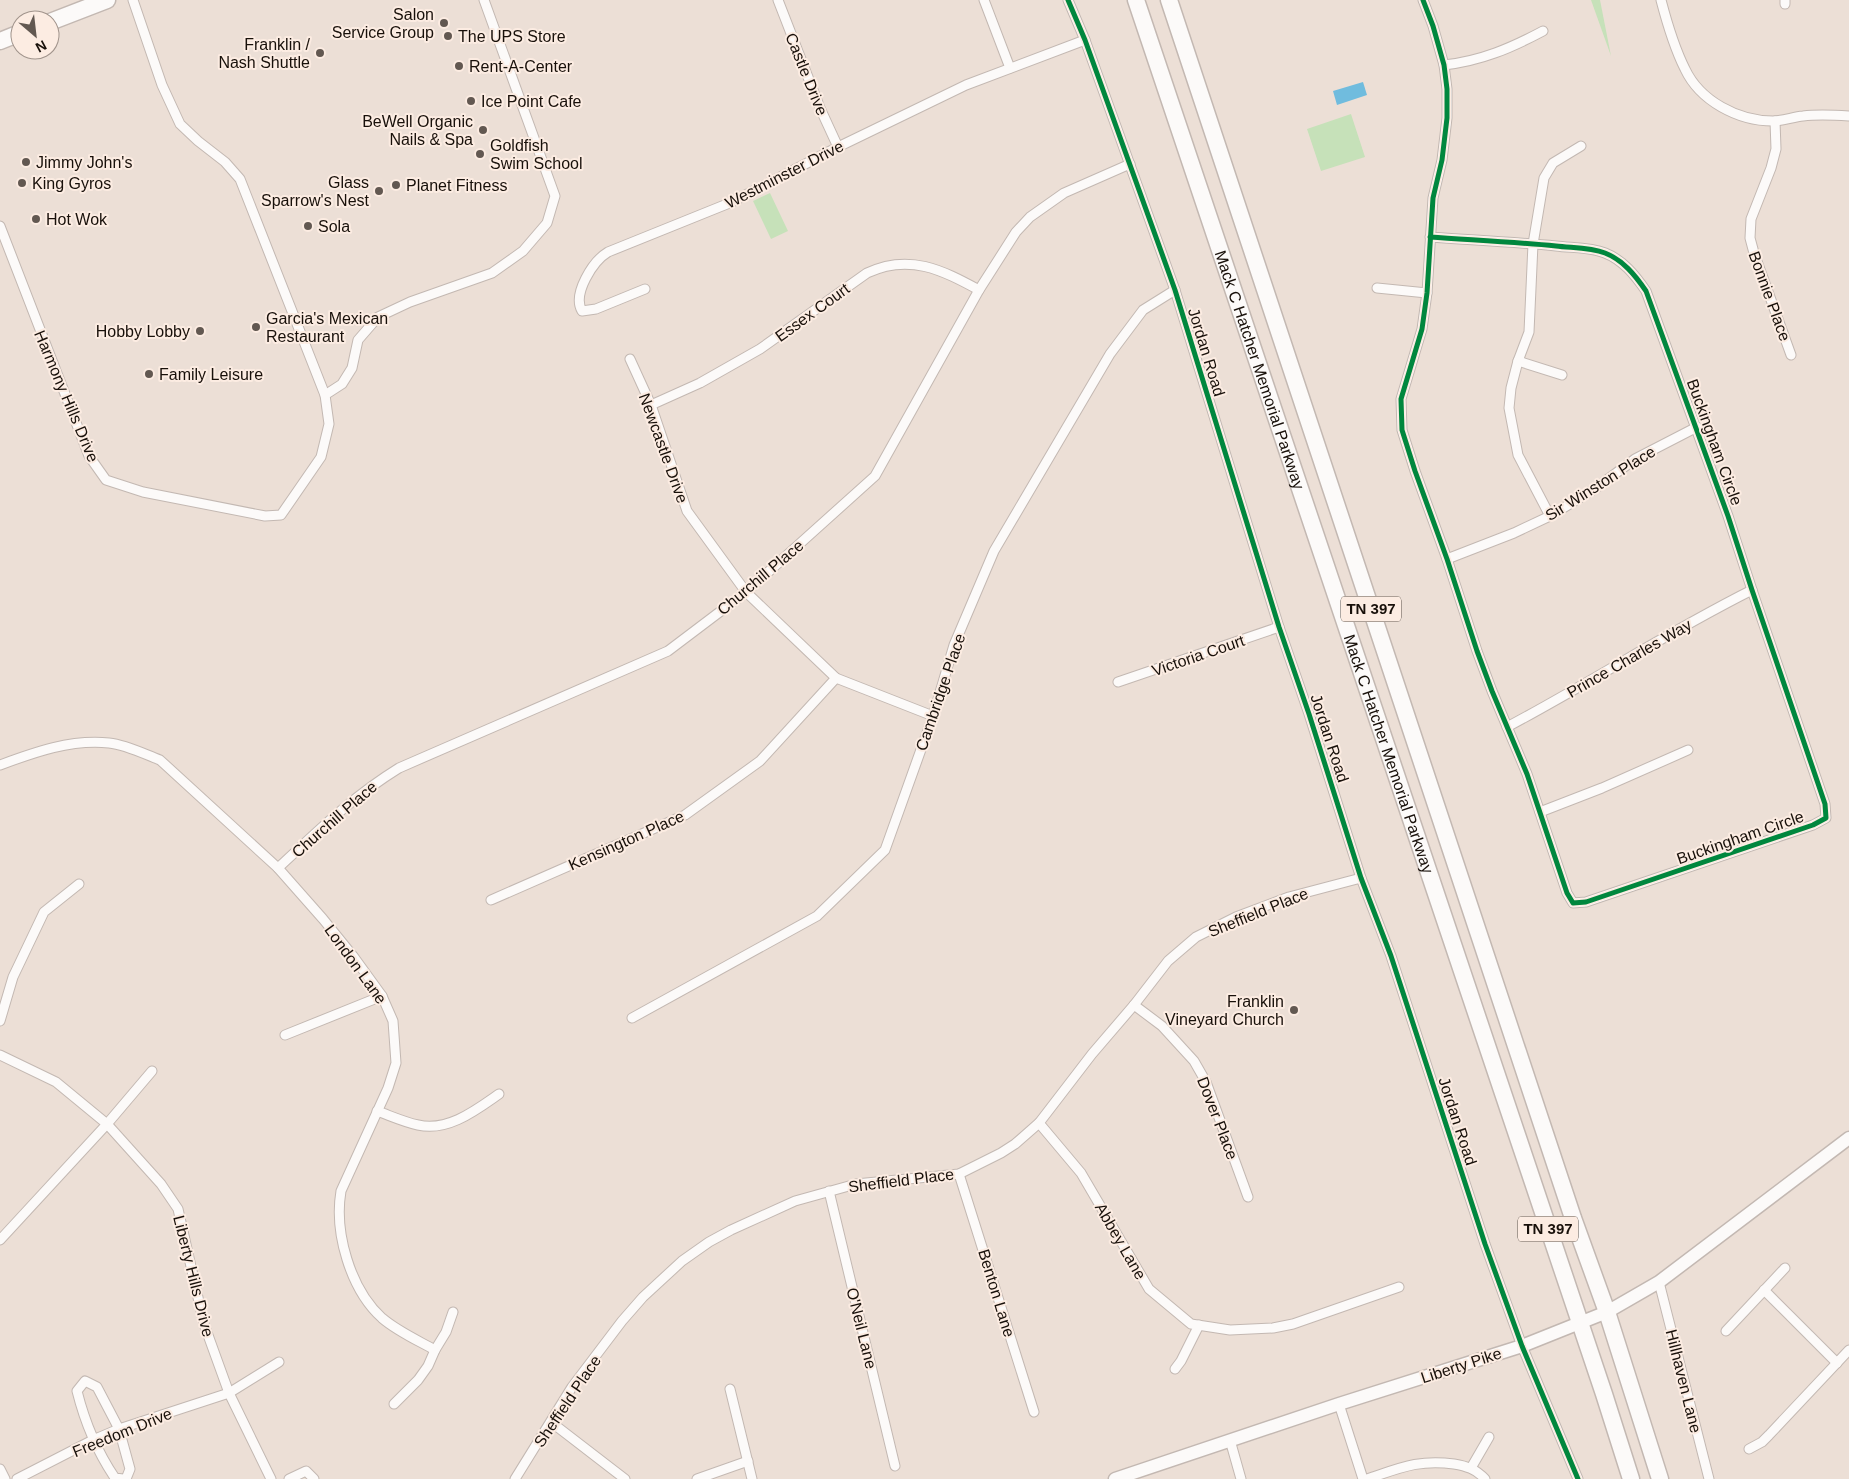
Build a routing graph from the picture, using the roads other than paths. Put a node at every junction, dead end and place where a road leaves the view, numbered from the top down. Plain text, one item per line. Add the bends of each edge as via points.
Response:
1 (107, 0) edge
2 (133, 0) edge
3 (484, 0) edge
4 (778, 0) edge
5 (984, 0) edge
6 (1068, 0) edge
7 (1136, 0) edge
8 (1169, 0) edge
9 (1423, 0) edge
10 (1661, 0) edge
11 (60, 18) edge
12 (1543, 30) dead end
13 (1085, 40) junction
14 (1444, 65) junction
15 (1010, 68) junction
16 (1849, 116) edge
17 (1775, 121) junction
18 (838, 146) junction
19 (1581, 146) dead end
20 (1130, 164) junction
21 (0, 226) edge
22 (1430, 237) junction
23 (1533, 244) junction
24 (1377, 288) dead end
25 (645, 289) dead end
26 (979, 290) junction
27 (1175, 290) junction
28 (1426, 293) junction
29 (1791, 355) dead end
30 (630, 359) dead end
31 (1518, 361) junction
32 (1562, 375) dead end
33 (325, 395) junction
34 (651, 405) junction
35 (1696, 426) junction
36 (1550, 516) junction
37 (1447, 559) junction
38 (1752, 590) junction
39 (746, 592) junction
40 (1279, 627) junction
41 (836, 678) junction
42 (1118, 682) dead end
43 (933, 716) junction
44 (1507, 727) junction
45 (1688, 750) dead end
46 (0, 765) edge
47 (1540, 812) junction
48 (278, 868) junction
49 (1361, 878) junction
50 (80, 884) dead end
51 (491, 900) dead end
52 (382, 996) junction
53 (1134, 1005) junction
54 (632, 1018) dead end
55 (0, 1021) edge
56 (285, 1035) dead end
57 (0, 1055) edge
58 (152, 1071) dead end
59 (499, 1094) dead end
60 (378, 1111) junction
61 (1039, 1122) junction
62 (107, 1124) junction
63 (1849, 1138) edge
64 (959, 1174) junction
65 (828, 1190) junction
66 (1248, 1197) dead end
67 (0, 1240) edge
68 (1785, 1268) dead end
69 (1659, 1282) junction
70 (1399, 1287) dead end
71 (1764, 1290) junction
72 (454, 1312) dead end
73 (1607, 1312) junction
74 (1580, 1324) junction
75 (1199, 1325) junction
76 (1726, 1331) dead end
77 (1522, 1346) junction
78 (434, 1350) junction
79 (1849, 1350) edge
80 (279, 1362) dead end
81 (1838, 1363) junction
82 (1175, 1369) dead end
83 (730, 1388) dead end
84 (229, 1393) junction
85 (394, 1404) dead end
86 (1339, 1404) junction
87 (1034, 1412) dead end
88 (551, 1422) junction
89 (119, 1429) junction
90 (1489, 1437) dead end
91 (92, 1440) junction
92 (1230, 1440) junction
93 (1749, 1449) dead end
94 (748, 1461) junction
95 (895, 1466) dead end
96 (1471, 1468) junction
97 (0, 1469) edge
98 (5, 1479) edge
99 (17, 1479) edge
100 (124, 1479) edge
101 (271, 1479) edge
102 (289, 1479) edge
103 (314, 1479) edge
104 (515, 1479) edge
105 (625, 1479) edge
106 (697, 1479) edge
107 (752, 1479) edge
108 (1115, 1479) edge
109 (1241, 1479) edge
110 (1363, 1479) edge
111 (1367, 1479) edge
112 (1485, 1479) edge
113 (1578, 1479) edge
114 (1631, 1479) edge
115 (1660, 1479) edge
116 (1709, 1479) edge

1 - 11 highway
2 - 33 street via 162,85 180,124 240,179
3 - 33 street via 554,196 547,223 523,251 492,273 378,317 358,340 352,368 342,384
4 - 18 street, Castle Drive
5 - 15 street
6 - 13 street, Jordan Road
7 - 74 highway, Mack C Hatcher Memorial Parkway / TN 397
8 - 73 highway, Mack C Hatcher Memorial Parkway / TN 397
9 - 14 street, Buckingham Circle
10 - 17 street via 1685,70 1697,87 1733,113 1753,120
12 - 14 street via 1492,55 1467,63
13 - 15 street, Westminster Drive
13 - 20 street, Jordan Road
14 - 22 street, Buckingham Circle via 1447,118 1433,198
15 - 18 street, Westminster Drive via 966,85
16 - 17 street via 1824,115
17 - 29 street, Bonnie Place via 1776,149 1751,219 1750,238
18 - 25 street, Westminster Drive via 732,202 598,258 578,297 579,305 582,311 596,309
19 - 23 street via 1553,163 1544,178
20 - 26 street, Churchill Place via 1064,192 1030,217 1016,232
20 - 27 street, Jordan Road
21 - 33 street, Harmony Hills Drive via 89,456 106,480 143,492 265,516 281,515 321,457 329,424
22 - 23 street, Buckingham Circle
22 - 28 street, Buckingham Circle
23 - 31 street via 1530,332
23 - 35 street, Buckingham Circle via 1605,253 1635,274 1646,291
24 - 28 street
26 - 34 street, Essex Court via 926,266 903,263 878,268 760,349 700,383
26 - 39 street, Churchill Place via 875,476
27 - 40 street, Jordan Road
27 - 43 street, Cambridge Place via 1143,310 1110,354 994,551 954,646
28 - 37 street, Buckingham Circle via 1422,329 1401,399 1402,430
30 - 34 street, Newcastle Drive
31 - 32 street
31 - 36 street via 1509,408 1512,431 1518,455
34 - 39 street, Newcastle Drive via 687,511
35 - 36 street, Sir Winston Place via 1635,460
35 - 38 street, Buckingham Circle
36 - 37 street, Sir Winston Place
37 - 44 street, Buckingham Circle via 1477,651
38 - 44 street, Prince Charles Way
38 - 47 street, Buckingham Circle via 1825,804 1826,818 1616,893 1586,902 1573,902 1567,893
39 - 41 street, Newcastle Drive
39 - 48 street, Churchill Place via 668,651 399,768 342,808
40 - 42 street, Victoria Court
40 - 49 street, Jordan Road
41 - 43 street, Newcastle Drive
41 - 51 street, Kensington Place via 760,760 685,815
43 - 54 street, Cambridge Place via 885,850 817,916
44 - 47 street, Buckingham Circle
45 - 47 street
46 - 48 street, London Lane via 64,745 110,743 136,750 160,760
48 - 52 street, London Lane via 324,919
49 - 53 street, Sheffield Place via 1288,897 1196,937 1168,960
49 - 77 street, Jordan Road via 1391,956 1482,1235
50 - 55 street via 44,912 14,977
52 - 56 street
52 - 60 street, London Lane via 393,1021 396,1063
53 - 61 street, Sheffield Place
53 - 66 street, Dover Place via 1162,1026 1194,1061 1206,1082
57 - 62 street, Liberty Hills Drive via 56,1082
58 - 62 street
59 - 60 street via 468,1115 443,1124 420,1126
60 - 78 street, London Lane via 341,1191 339,1205 344,1249 361,1292 371,1307 384,1320
61 - 64 street, Sheffield Place via 1001,1154
61 - 75 street, Abbey Lane via 1081,1172 1149,1288 1191,1324
62 - 67 street
62 - 84 street, Liberty Hills Drive via 161,1184 178,1210 204,1324
63 - 69 street, Liberty Pike
64 - 65 street, Sheffield Place via 856,1184
64 - 87 street, Benton Lane
65 - 88 street, Sheffield Place via 751,1220 709,1242 682,1261 622,1321 572,1387
65 - 95 street, O'Neil Lane
68 - 71 street
69 - 73 street, Liberty Pike
69 - 116 street, Hillhaven Lane
70 - 75 street, Abbey Lane via 1293,1324 1272,1328 1230,1330
71 - 76 street
71 - 81 street
72 - 78 street
73 - 74 street, Liberty Pike
73 - 115 highway, Mack C Hatcher Memorial Parkway / TN 397
74 - 77 street, Liberty Pike
74 - 114 highway, Mack C Hatcher Memorial Parkway / TN 397
75 - 82 street
77 - 86 street, Liberty Pike
77 - 113 street, Jordan Road
78 - 85 street via 418,1380
79 - 81 street
80 - 84 street, Freedom Drive
81 - 93 street via 1762,1442
83 - 94 street
84 - 89 street, Freedom Drive
84 - 101 street, Liberty Hills Drive
86 - 92 street, Liberty Pike
86 - 110 street
88 - 104 street, Sheffield Place
88 - 105 street
89 - 91 street, Freedom Drive
89 - 91 street via 97,1387 85,1380 76,1392
89 - 100 street via 130,1469
90 - 96 street
91 - 99 street, Freedom Drive
91 - 100 street via 115,1478
92 - 108 street, Liberty Pike
92 - 109 street
94 - 106 street
94 - 107 street
96 - 111 street via 1427,1462
96 - 112 street
97 - 98 street
102 - 103 street via 306,1471

